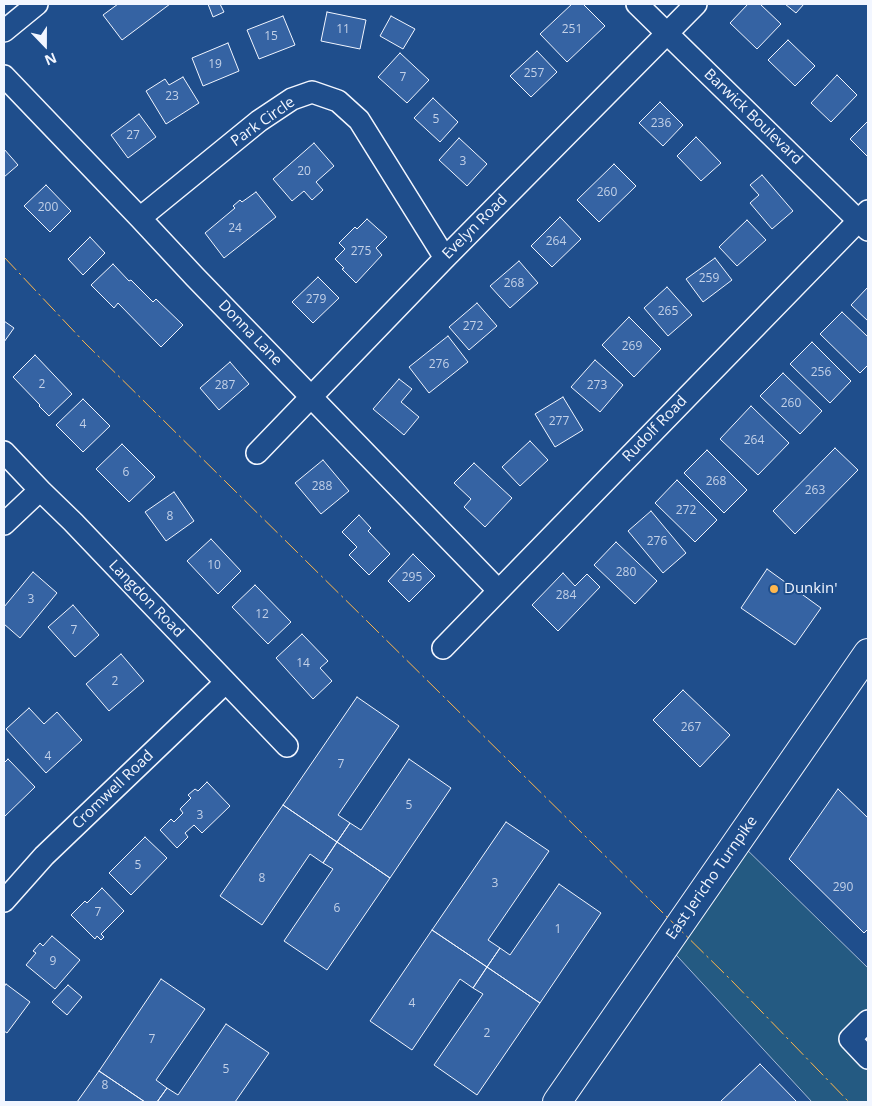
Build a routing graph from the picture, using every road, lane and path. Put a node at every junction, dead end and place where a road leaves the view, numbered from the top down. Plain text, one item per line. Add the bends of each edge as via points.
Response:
1 (37, 4) edge
2 (637, 4) edge
3 (696, 4) edge
4 (4, 31) edge
5 (667, 33) junction
6 (4, 76) edge
7 (140, 218) junction
8 (865, 221) edge
9 (445, 258) junction
10 (311, 396) junction
11 (4, 452) edge
12 (257, 452) dead end
13 (40, 490) junction
14 (4, 524) edge
15 (498, 590) junction
16 (443, 648) dead end
17 (868, 654) edge
18 (225, 683) junction
19 (287, 746) dead end
20 (4, 901) edge
21 (868, 1021) edge
22 (868, 1058) edge
23 (557, 1102) edge

1 - 4 street
2 - 5 street, Barwick Boulevard
3 - 5 street, Evelyn Road
5 - 8 street, Barwick Boulevard
5 - 9 street, Evelyn Road
6 - 7 street, Donna Lane
7 - 9 street, Park Circle via 259,121 292,99 312,92 338,101 359,120
7 - 10 street, Donna Lane
8 - 15 street, Rudolf Road
9 - 10 street, Evelyn Road
10 - 12 street, Evelyn Road
10 - 15 street, Donna Lane
11 - 13 street, Langdon Road
13 - 14 street
13 - 18 street, Langdon Road
15 - 16 street, Rudolf Road
17 - 23 main road, East Jericho Turnpike
18 - 19 street, Langdon Road
18 - 20 street, Cromwell Road via 44,856
21 - 22 street via 850,1039

